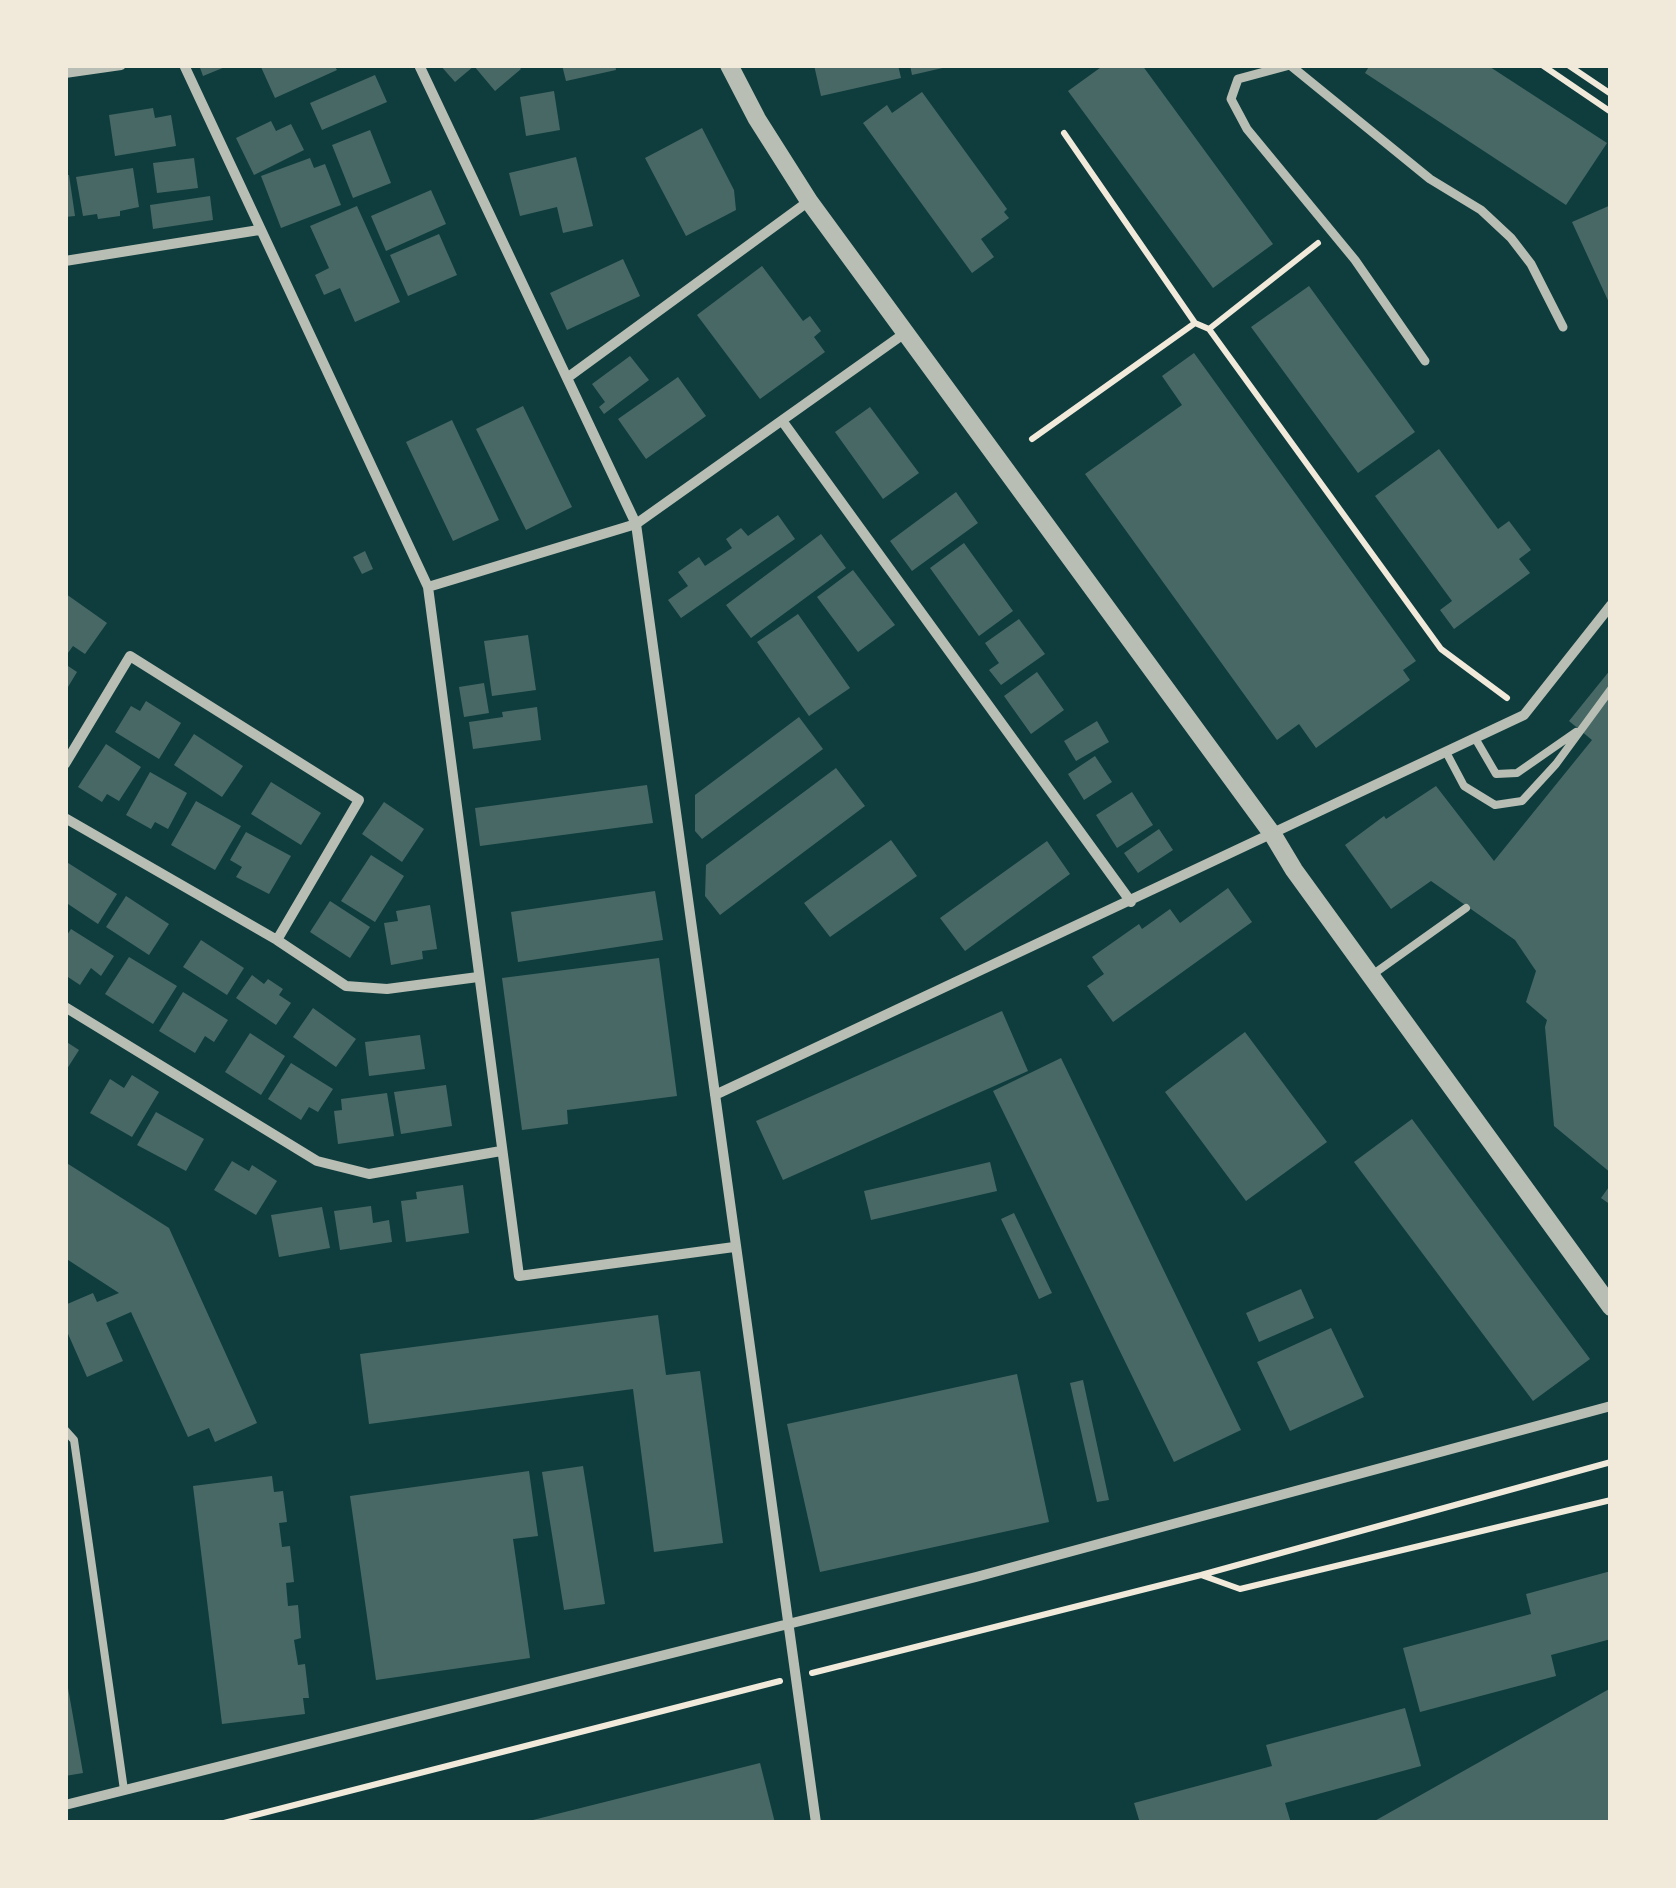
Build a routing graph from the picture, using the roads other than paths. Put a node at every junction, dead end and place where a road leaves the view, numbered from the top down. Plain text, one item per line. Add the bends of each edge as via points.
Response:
1 (121, 65) edge
2 (184, 65) edge
3 (420, 65) edge
4 (730, 65) edge
5 (65, 73) edge
6 (809, 200) junction
7 (259, 230) junction
8 (65, 262) edge
9 (1563, 327) dead end
10 (905, 333) junction
11 (1426, 361) dead end
12 (567, 378) junction
13 (783, 422) junction
14 (636, 524) junction
15 (428, 587) junction
16 (1611, 605) edge
17 (1611, 689) edge
18 (1580, 730) junction
19 (1476, 738) junction
20 (1446, 752) junction
21 (65, 764) edge
22 (65, 818) edge
23 (1273, 835) junction
24 (1131, 902) junction
25 (1466, 908) dead end
26 (277, 940) junction
27 (1372, 975) junction
28 (478, 977) junction
29 (65, 1007) edge
30 (715, 1095) junction
31 (501, 1151) junction
32 (734, 1248) junction
33 (1611, 1307) edge
34 (1611, 1406) edge
35 (65, 1430) edge
36 (788, 1622) junction
37 (124, 1790) junction
38 (65, 1805) edge
39 (816, 1823) edge

1 - 5 street
2 - 7 street
3 - 12 street
4 - 6 street
6 - 10 street
6 - 12 street
7 - 8 street
7 - 15 street
9 - 11 street via 1530,264 1481,210 1430,179 1290,65 1238,79 1232,99 1247,129 1355,260
10 - 13 street
10 - 23 street
12 - 14 street
13 - 14 street
13 - 24 street
14 - 15 street
14 - 30 street
15 - 28 street
16 - 19 street via 1524,714
17 - 18 lane
18 - 19 lane via 1517,774 1496,774
18 - 20 lane via 1522,800 1495,805 1464,786
19 - 20 street
20 - 23 street
21 - 26 street via 130,656 359,800
22 - 26 street
23 - 24 street
23 - 27 street
24 - 30 street
25 - 27 lane
26 - 28 street via 346,986 387,989
27 - 33 street
28 - 31 street
29 - 31 street via 317,1161 369,1174
30 - 32 street
31 - 32 street via 518,1276
32 - 36 street
34 - 36 street
35 - 37 lane via 74,1440
36 - 37 street
36 - 39 street
37 - 38 street

